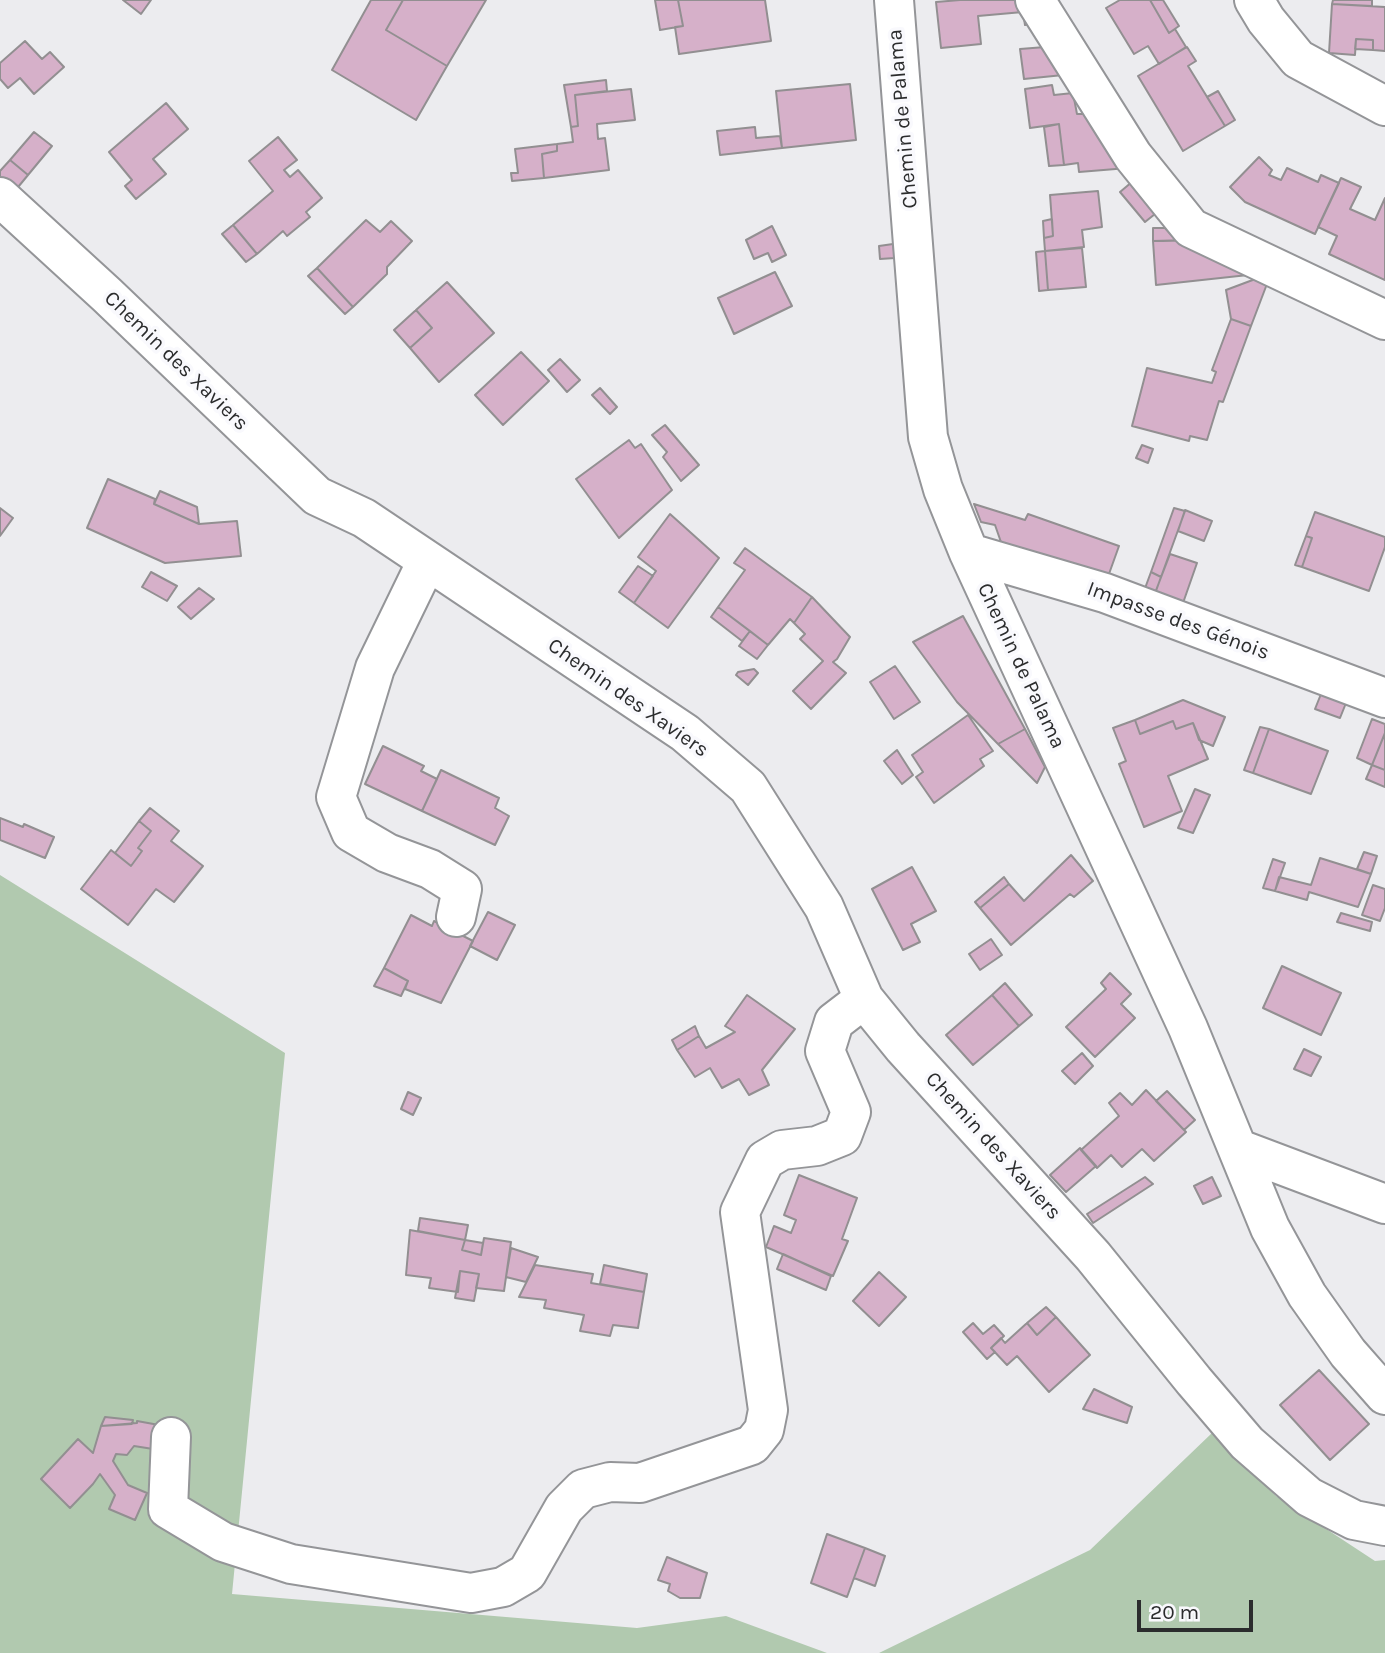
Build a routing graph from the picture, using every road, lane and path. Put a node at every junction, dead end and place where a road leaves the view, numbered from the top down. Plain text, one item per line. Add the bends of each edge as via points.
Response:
1 (894, 0) edge
2 (1035, 0) edge
3 (1254, 0) edge
4 (1385, 106) edge
5 (0, 197) edge
6 (1385, 320) edge
7 (969, 553) junction
8 (427, 561) junction
9 (1385, 698) edge
10 (456, 917) dead end
11 (864, 999) junction
12 (1239, 1149) junction
13 (1385, 1204) edge
14 (1385, 1395) edge
15 (171, 1437) dead end
16 (1385, 1527) edge

1 - 7 street, Chemin de Palama via 928,436
2 - 6 street via 1133,156 1191,228
3 - 4 street via 1298,59
5 - 8 street, Chemin des Xaviers via 317,496 365,518
7 - 9 street, Impasse des Génois via 1105,593
7 - 12 street, Chemin de Palama
8 - 10 street via 375,668 336,797 351,832 462,889
8 - 11 street, Chemin des Xaviers via 685,733 748,788 824,907
11 - 15 street via 834,1022 825,1051 850,1112 842,1136 817,1146 782,1150 765,1160 740,1212 768,1410 764,1430 752,1446 640,1482 610,1482 583,1489 564,1508 527,1573 503,1587 471,1593 291,1564 223,1542 169,1509
11 - 16 street, Chemin des Xaviers via 1093,1256 1247,1443 1309,1497 1354,1520
12 - 13 street
12 - 14 street, Chemin de Palama via 1270,1228 1307,1295

